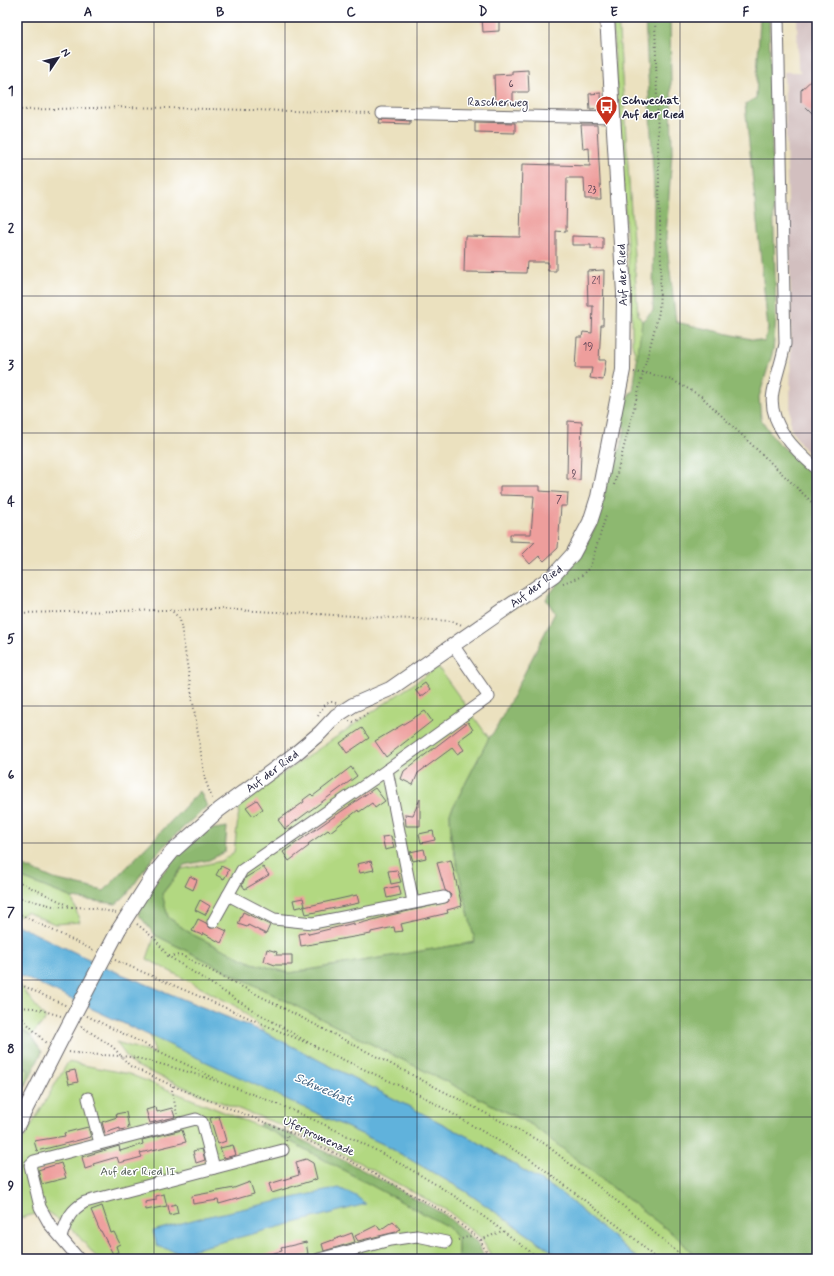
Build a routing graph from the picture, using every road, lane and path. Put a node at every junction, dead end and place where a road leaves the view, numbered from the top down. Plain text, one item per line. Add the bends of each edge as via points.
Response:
1 (607, 17) edge
2 (655, 17) edge
3 (778, 17) edge
4 (17, 110) edge
5 (382, 113) joint
6 (614, 118) junction
7 (643, 373) junction
8 (817, 469) edge
9 (613, 489) dead end
10 (817, 507) edge
11 (607, 512) dead end
12 (562, 583) dead end
13 (170, 609) junction
14 (17, 613) edge
15 (471, 632) junction
16 (453, 645) junction
17 (373, 709) dead end
18 (342, 711) junction
19 (317, 718) dead end
20 (387, 770) junction
21 (219, 810) junction
22 (17, 881) edge
23 (228, 895) junction
24 (17, 897) edge
25 (444, 897) dead end
26 (413, 902) junction
27 (74, 908) junction
28 (17, 912) edge
29 (120, 919) junction
30 (213, 922) dead end
31 (99, 953) dead end
32 (168, 956) junction
33 (112, 959) dead end
34 (17, 983) edge
35 (72, 1008) dead end
36 (17, 1013) edge
37 (86, 1015) dead end
38 (53, 1047) junction
39 (318, 1048) junction
40 (121, 1057) junction
41 (226, 1084) junction
42 (173, 1086) junction
43 (88, 1098) dead end
44 (180, 1123) junction
45 (17, 1126) edge
46 (289, 1132) junction
47 (100, 1143) junction
48 (284, 1145) joint
49 (214, 1168) junction
50 (502, 1231) junction
51 (474, 1235) junction
52 (61, 1238) junction
53 (458, 1240) dead end
54 (480, 1240) junction
55 (446, 1242) dead end
56 (79, 1259) edge
57 (319, 1259) edge
58 (490, 1259) edge
59 (540, 1259) edge
60 (656, 1259) edge
61 (685, 1259) edge

1 - 6 main road, Auf der Ried
2 - 7 path via 660,304
3 - 8 street via 785,344 773,393 774,413 781,431
4 - 5 path via 127,108
5 - 6 street, Rascherweg
6 - 15 main road, Auf der Ried via 624,293 623,370 598,497 590,522 573,554 554,575
7 - 9 path
7 - 10 path via 672,380 701,396
11 - 12 path via 590,567 580,578
13 - 14 path
13 - 15 path via 452,621 465,626
13 - 21 path via 180,619 205,779 211,798
15 - 16 main road, Auf der Ried
16 - 18 main road, Auf der Ried via 390,689
16 - 20 street via 489,697
17 - 18 path via 354,722 349,721
18 - 19 path via 332,701 327,703
18 - 21 main road, Auf der Ried via 320,734
20 - 23 street via 242,870
20 - 26 street
21 - 29 main road, Auf der Ried via 172,852
22 - 27 path
23 - 26 street via 274,919 313,923
23 - 30 street
24 - 27 path via 53,906
25 - 26 street
27 - 29 path via 94,908
28 - 31 path
29 - 32 path via 155,939
29 - 38 main road, Auf der Ried, bridge via 64,1034
32 - 39 path
32 - 61 path via 181,955 545,1144
33 - 39 path
34 - 35 path
36 - 38 path
37 - 41 path
38 - 40 path via 79,1054
38 - 45 main road
39 - 60 path via 424,1097 533,1161 635,1239
40 - 41 path via 139,1059
40 - 42 path, Uferpromenade via 130,1066
41 - 50 path via 286,1107 393,1160 446,1191
42 - 44 path
42 - 46 path, Uferpromenade
43 - 47 street
44 - 47 street
44 - 49 street via 196,1119 202,1122
46 - 48 path
46 - 51 path, Uferpromenade via 341,1156 446,1213
47 - 52 street via 34,1160 30,1165 40,1207
48 - 49 street
49 - 52 street via 85,1202 75,1208 67,1220
50 - 54 path
50 - 59 path
51 - 53 path
51 - 54 path, Uferpromenade
52 - 56 street
54 - 58 path, Uferpromenade
55 - 57 street via 417,1236 390,1240

